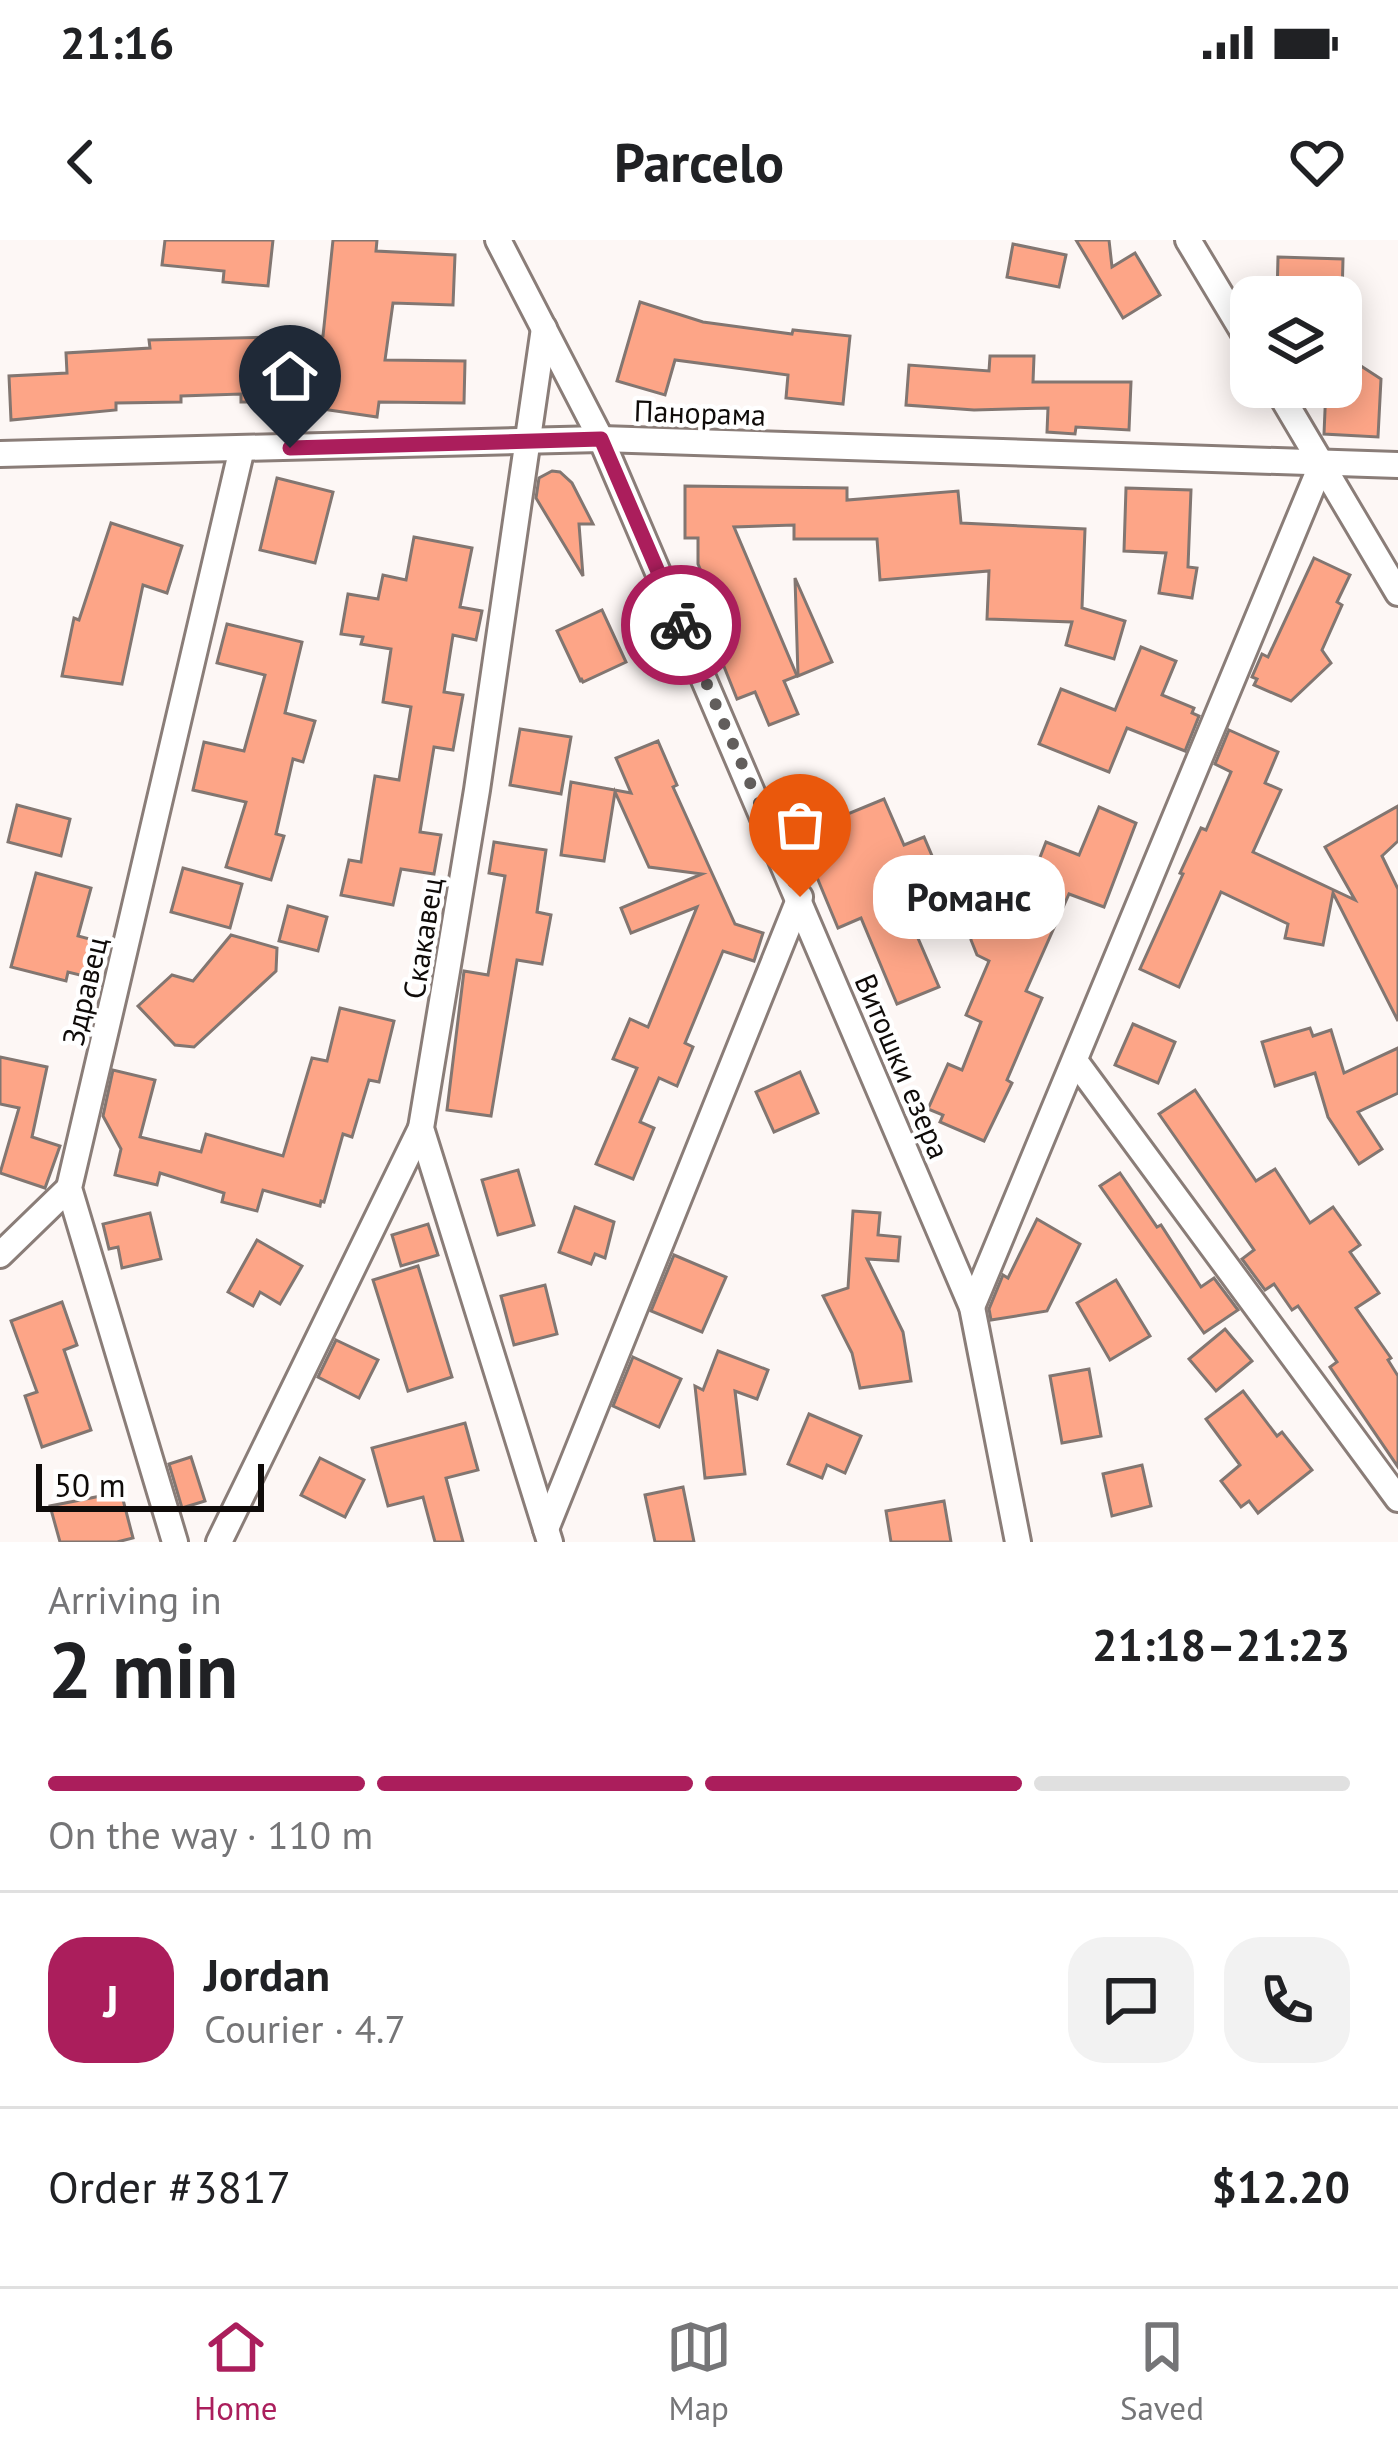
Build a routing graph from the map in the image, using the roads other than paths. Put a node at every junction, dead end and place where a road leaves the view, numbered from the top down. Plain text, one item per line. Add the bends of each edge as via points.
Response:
1 (498, 240) edge
2 (1188, 240) edge
3 (1230, 310) edge
4 (544, 328) junction
5 (1289, 408) edge
6 (601, 439) junction
7 (528, 443) junction
8 (242, 448) junction
9 (0, 454) edge
10 (1322, 463) junction
11 (1398, 465) edge
12 (1398, 593) edge
13 (800, 897) junction
14 (1076, 1062) junction
15 (421, 1128) junction
16 (69, 1188) junction
17 (0, 1255) edge
18 (972, 1307) junction
19 (1398, 1499) edge
20 (548, 1536) edge
21 (175, 1542) edge
22 (219, 1542) edge
23 (1018, 1542) edge

1 - 4 street, Витошки езера
2 - 3 street
4 - 6 street, Витошки езера
4 - 7 street, Скакавец
5 - 10 street
6 - 7 street, Панорама
6 - 10 street, Панорама
6 - 13 street, Витошки езера
7 - 8 street, Панорама
7 - 15 street, Скакавец
8 - 9 street, Панорама
8 - 16 street, Здравец
10 - 11 street, Панорама
10 - 12 street
10 - 14 street
13 - 18 street, Витошки езера
13 - 20 street
14 - 18 street
14 - 19 street
15 - 20 street, Скакавец
15 - 22 street
16 - 17 street
16 - 21 street, Здравец
18 - 23 street, Витошки езера

